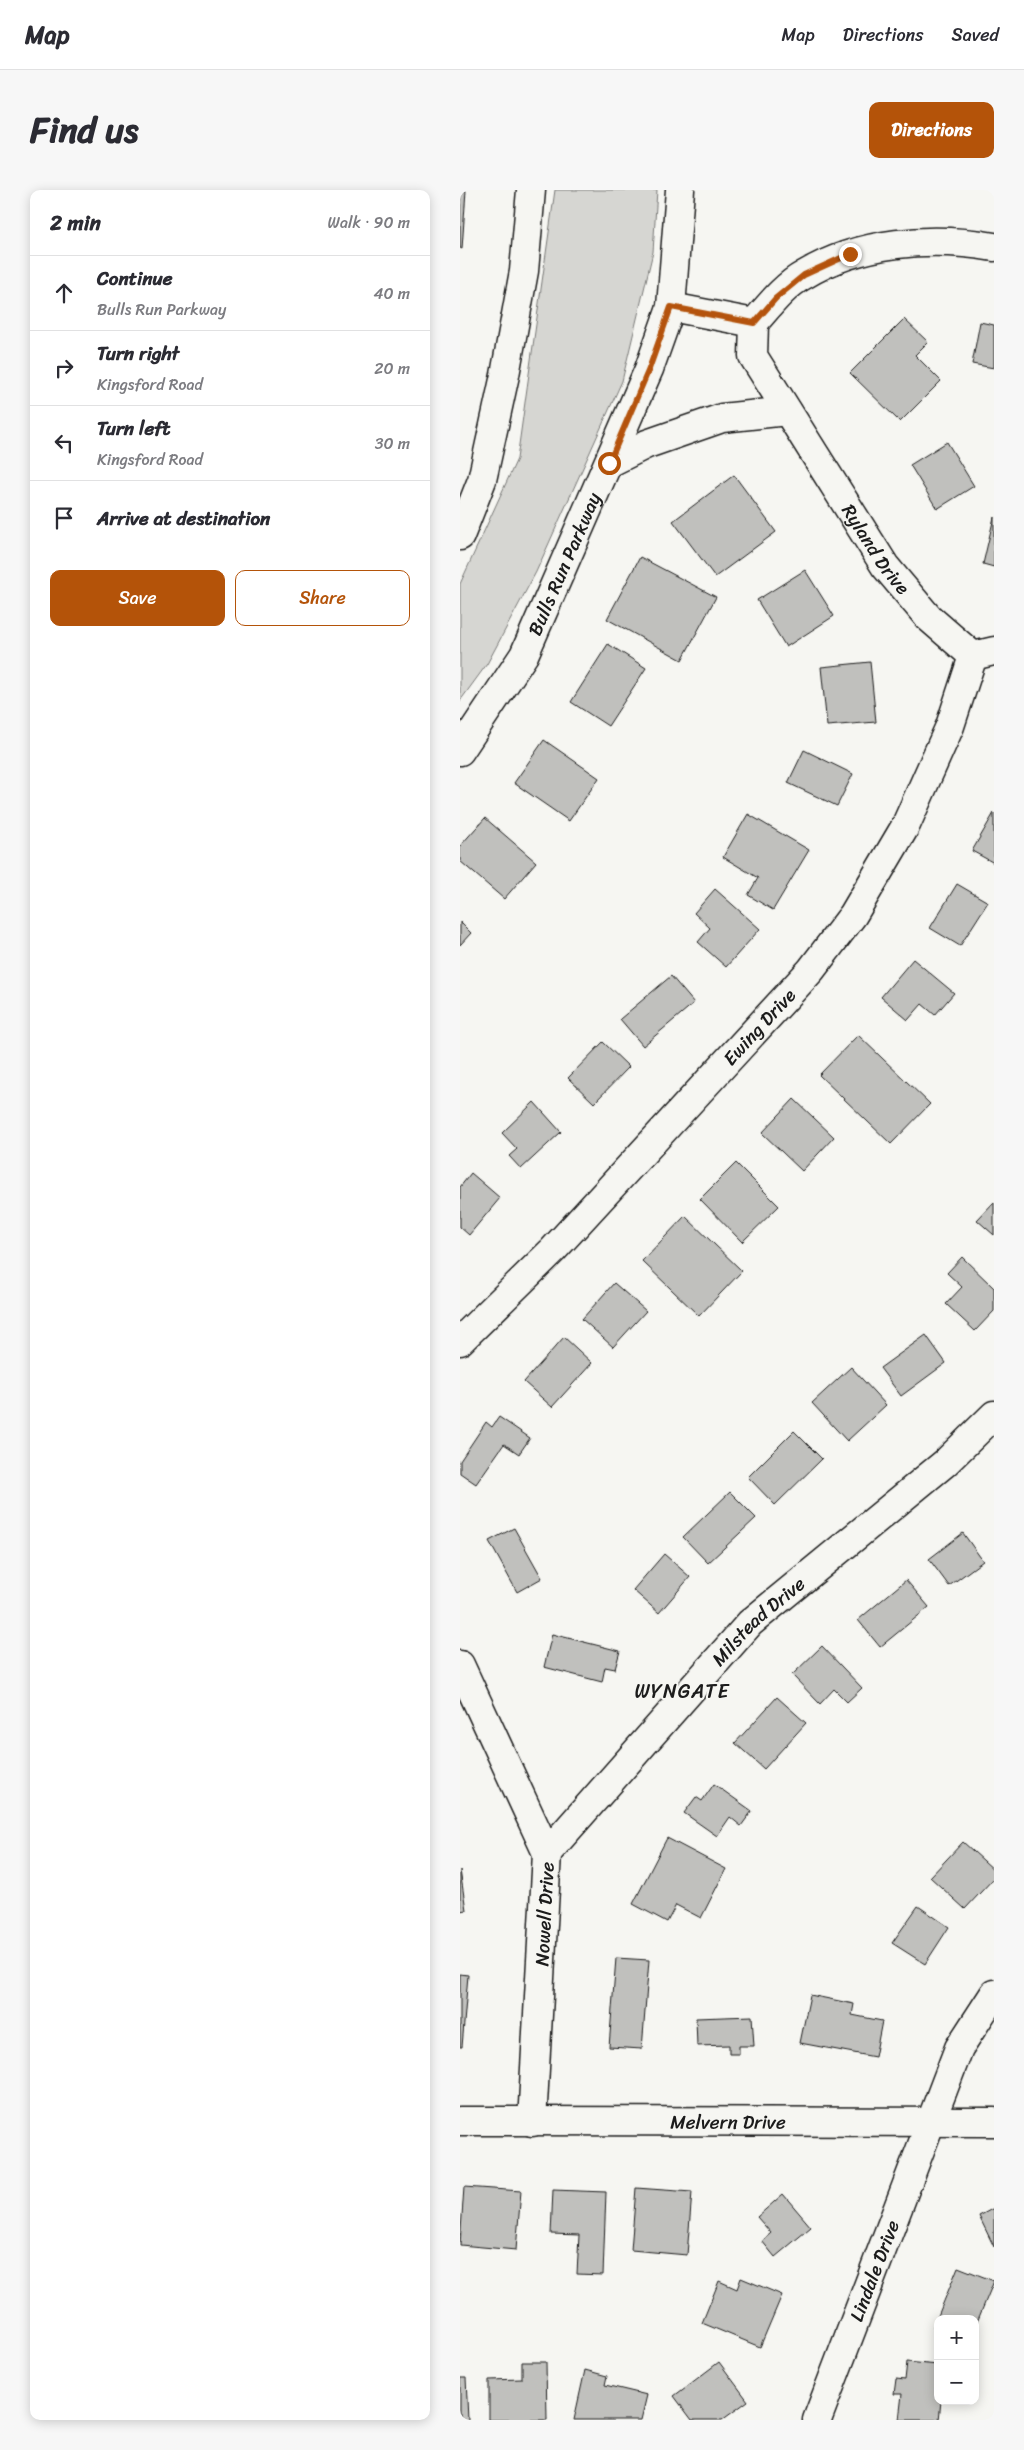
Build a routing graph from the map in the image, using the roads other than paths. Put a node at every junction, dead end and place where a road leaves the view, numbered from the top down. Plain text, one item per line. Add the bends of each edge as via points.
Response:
1 (531, 190) edge
2 (680, 190) edge
3 (994, 247) edge
4 (671, 307) junction
5 (754, 323) junction
6 (787, 410) junction
7 (609, 463) junction
8 (460, 536) edge
9 (983, 653) edge
10 (460, 751) edge
11 (460, 1341) edge
12 (994, 1415) edge
13 (460, 1665) edge
14 (547, 1853) junction
15 (994, 1994) edge
16 (460, 2121) edge
17 (933, 2121) junction
18 (532, 2122) junction
19 (994, 2122) edge
20 (817, 2420) edge

1 - 8 street via 524,271 505,375 482,480
2 - 4 street, Bulls Run Parkway
3 - 5 street via 900,242 850,254 804,275 776,298
4 - 5 street
4 - 7 street, Bulls Run Parkway
5 - 6 street, Ryland Drive via 753,356
6 - 7 street via 722,418 647,444
6 - 9 street, Ryland Drive via 886,566 928,617
7 - 10 street, Bulls Run Parkway via 524,655
9 - 11 street, Ewing Drive via 905,827 853,915 817,962 553,1250
12 - 14 street, Milstead Drive via 945,1463 750,1623
13 - 14 street, Nowell Drive
14 - 18 street, Nowell Drive
15 - 17 street, Lindale Drive via 959,2048
16 - 18 street, Melvern Drive
17 - 18 street, Melvern Drive
17 - 19 street, Melvern Drive
17 - 20 street, Lindale Drive

